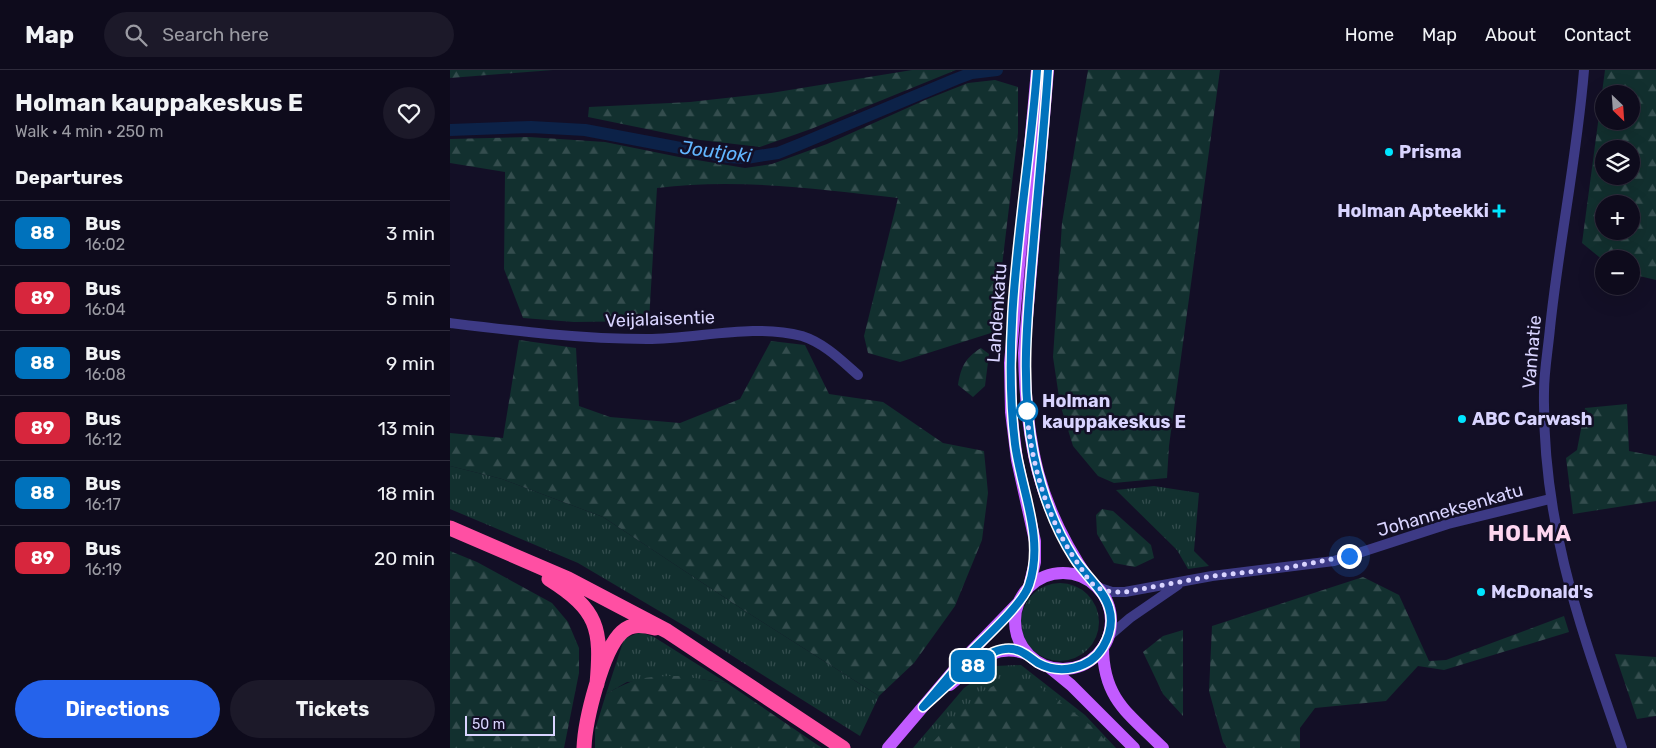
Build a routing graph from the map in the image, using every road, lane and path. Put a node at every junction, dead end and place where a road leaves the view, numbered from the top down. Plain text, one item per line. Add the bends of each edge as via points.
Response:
1 (1037, 70) edge
2 (1048, 70) edge
3 (1584, 70) edge
4 (1041, 85) junction
5 (450, 323) edge
6 (858, 375) dead end
7 (1550, 499) junction
8 (450, 528) edge
9 (493, 545) junction
10 (1181, 582) junction
11 (1094, 584) junction
12 (1029, 587) junction
13 (1018, 602) junction
14 (667, 631) junction
15 (1106, 642) junction
16 (1029, 655) junction
17 (1049, 667) junction
18 (597, 684) junction
19 (923, 707) junction
20 (584, 748) edge
21 (842, 748) edge
22 (888, 748) edge
23 (1134, 748) edge
24 (1163, 748) edge
25 (1622, 748) edge

1 - 4 main road, Lahdenkatu
2 - 4 main road
3 - 7 street, Vanhatie via 1556,268 1544,390
4 - 11 main road, Lahdenkatu via 1024,353 1025,397 1045,502 1059,532
4 - 12 main road, Lahdenkatu via 1010,363 1011,412 1017,460 1035,541 1035,562
5 - 6 street, Veijalaisentie via 558,336 649,339 734,332 783,332 822,344
7 - 10 street, Johanneksenkatu via 1448,524 1334,561
7 - 25 street, Vanhatie via 1570,589
8 - 9 highway
9 - 14 highway via 568,579
9 - 18 highway via 564,588 586,609 600,643
10 - 11 street, Johanneksenkatu via 1125,592 1112,592
10 - 15 street, Johanneksenkatu
11 - 12 main road via 1068,573 1046,576
11 - 15 main road via 1109,608 1111,618
12 - 13 main road
13 - 16 main road via 1016,634
13 - 19 main road
14 - 18 highway via 638,625 623,631 613,645
14 - 21 highway
15 - 17 main road via 1080,666 1069,669
15 - 24 main road via 1103,668 1111,692
16 - 17 main road
16 - 19 main road via 1012,649 994,653
17 - 23 main road
18 - 20 highway via 587,719
19 - 22 main road

